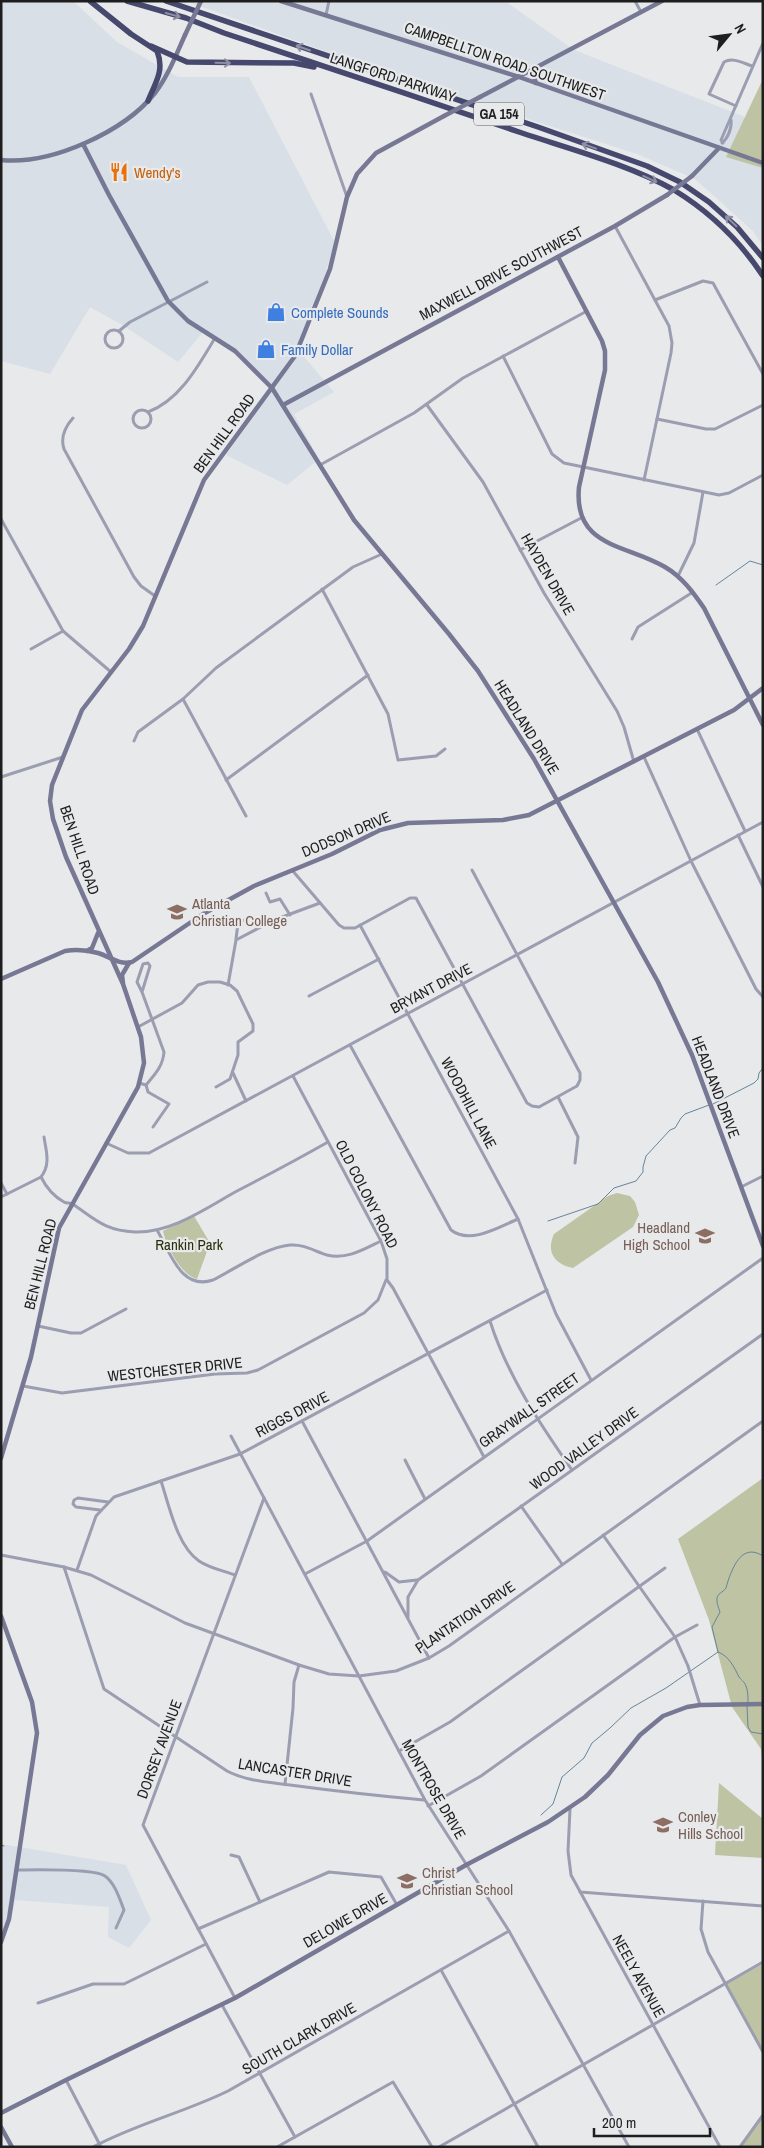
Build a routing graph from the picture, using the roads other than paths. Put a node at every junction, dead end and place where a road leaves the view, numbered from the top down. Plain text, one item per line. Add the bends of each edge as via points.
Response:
1 (90, 1) edge
2 (126, 1) edge
3 (166, 1) edge
4 (201, 1) edge
5 (282, 1) edge
6 (329, 1) edge
7 (635, 1) edge
8 (662, 1) edge
9 (641, 12) junction
10 (326, 15) junction
11 (763, 43) edge
12 (151, 46) junction
13 (176, 56) junction
14 (752, 66) junction
15 (536, 68) junction
16 (338, 72) junction
17 (518, 77) junction
18 (536, 83) junction
19 (311, 94) dead end
20 (148, 101) junction
21 (736, 106) junction
22 (83, 144) junction
23 (718, 148) junction
24 (1, 160) edge
25 (763, 163) edge
26 (347, 197) junction
27 (615, 226) junction
28 (558, 257) junction
29 (763, 258) edge
30 (763, 276) edge
31 (207, 282) dead end
32 (655, 300) junction
33 (168, 301) junction
34 (586, 311) junction
35 (119, 332) junction
36 (215, 338) junction
37 (502, 356) junction
38 (763, 374) edge
39 (272, 388) junction
40 (283, 405) junction
41 (427, 405) junction
42 (763, 405) edge
43 (148, 412) junction
44 (73, 418) dead end
45 (657, 418) junction
46 (320, 464) junction
47 (583, 468) junction
48 (763, 475) edge
49 (644, 480) junction
50 (703, 492) junction
51 (582, 517) junction
52 (1, 519) edge
53 (520, 550) junction
54 (382, 554) junction
55 (678, 576) junction
56 (322, 589) junction
57 (694, 592) junction
58 (156, 596) junction
59 (62, 631) junction
60 (632, 639) dead end
61 (31, 648) dead end
62 (111, 672) junction
63 (368, 675) junction
64 (763, 688) edge
65 (182, 699) junction
66 (750, 699) junction
67 (763, 725) edge
68 (698, 729) junction
69 (134, 741) dead end
70 (445, 749) dead end
71 (63, 757) junction
72 (644, 757) junction
73 (634, 762) junction
74 (1, 777) edge
75 (226, 780) junction
76 (557, 801) junction
77 (246, 816) dead end
78 (763, 822) edge
79 (745, 831) junction
80 (738, 835) junction
81 (691, 861) junction
82 (292, 870) junction
83 (472, 870) dead end
84 (763, 886) edge
85 (266, 893) dead end
86 (614, 902) junction
87 (320, 903) junction
88 (290, 915) junction
89 (251, 917) dead end
90 (360, 925) junction
91 (98, 932) junction
92 (236, 940) junction
93 (87, 951) junction
94 (517, 954) junction
95 (109, 957) junction
96 (379, 959) junction
97 (130, 962) junction
98 (1, 980) edge
99 (123, 984) junction
100 (228, 984) junction
101 (463, 984) junction
102 (142, 992) junction
103 (309, 996) dead end
104 (763, 997) edge
105 (408, 1014) junction
106 (152, 1020) junction
107 (138, 1027) junction
108 (350, 1045) junction
109 (233, 1073) junction
110 (293, 1076) junction
111 (139, 1083) junction
112 (146, 1085) junction
113 (216, 1087) dead end
114 (558, 1098) junction
115 (246, 1101) junction
116 (153, 1127) dead end
117 (44, 1137) dead end
118 (328, 1142) junction
119 (106, 1143) junction
120 (575, 1163) dead end
121 (763, 1176) edge
122 (41, 1177) junction
123 (1, 1183) edge
124 (741, 1188) junction
125 (7, 1194) junction
126 (1, 1197) edge
127 (72, 1203) junction
128 (518, 1219) junction
129 (157, 1230) junction
130 (381, 1241) junction
131 (763, 1246) edge
132 (763, 1258) edge
133 (387, 1280) junction
134 (547, 1290) junction
135 (126, 1309) dead end
136 (490, 1321) junction
137 (38, 1326) junction
138 (763, 1334) edge
139 (428, 1354) junction
140 (591, 1380) junction
141 (23, 1386) junction
142 (537, 1419) junction
143 (302, 1421) junction
144 (763, 1421) edge
145 (230, 1436) dead end
146 (240, 1454) junction
147 (484, 1457) junction
148 (1, 1458) edge
149 (405, 1460) dead end
150 (572, 1470) junction
151 (161, 1481) junction
152 (264, 1498) junction
153 (425, 1499) junction
154 (108, 1502) junction
155 (521, 1506) junction
156 (100, 1510) junction
157 (603, 1534) junction
158 (367, 1541) junction
159 (1, 1555) edge
160 (376, 1559) junction
161 (562, 1564) junction
162 (64, 1567) junction
163 (665, 1568) dead end
164 (77, 1570) junction
165 (305, 1574) junction
166 (235, 1575) junction
167 (418, 1580) junction
168 (640, 1586) junction
169 (1, 1616) edge
170 (408, 1617) junction
171 (698, 1625) dead end
172 (214, 1634) junction
173 (674, 1637) junction
174 (429, 1658) junction
175 (299, 1665) junction
176 (359, 1676) junction
177 (763, 1704) edge
178 (700, 1705) junction
179 (176, 1737) junction
180 (399, 1751) junction
181 (284, 1784) junction
182 (425, 1800) junction
183 (428, 1806) junction
184 (570, 1808) junction
185 (231, 1855) dead end
186 (466, 1865) junction
187 (16, 1870) junction
188 (580, 1892) junction
189 (703, 1901) junction
190 (260, 1902) junction
191 (397, 1905) junction
192 (763, 1906) edge
193 (116, 1928) dead end
194 (198, 1929) junction
195 (509, 1931) junction
196 (1, 1942) edge
197 (206, 1944) junction
198 (763, 1962) edge
199 (441, 1970) junction
200 (725, 1984) junction
201 (234, 1998) junction
202 (38, 2003) dead end
203 (222, 2005) junction
204 (653, 2025) junction
205 (763, 2052) edge
206 (583, 2064) junction
207 (259, 2074) junction
208 (66, 2080) junction
209 (514, 2104) junction
210 (1, 2113) edge
211 (763, 2115) edge
212 (1, 2127) edge
213 (295, 2137) junction
214 (100, 2145) edge
215 (12, 2147) edge
216 (93, 2147) edge
217 (277, 2147) edge
218 (432, 2147) edge
219 (439, 2147) edge
220 (538, 2147) edge
221 (629, 2147) edge
222 (720, 2147) edge
223 (740, 2147) edge

1 - 12 highway
2 -> 16 highway, LANGFORD PARKWAY / GA 154 via 186,18
29 -> 3 highway, LANGFORD PARKWAY / GA 154 via 737,226 709,202 680,182 647,166
4 - 13 street, bridge
5 - 10 street, CAMPBELLTON ROAD SOUTHWEST
6 - 10 street
7 - 9 street
8 - 9 street, BEN HILL ROAD
9 - 15 street, BEN HILL ROAD
10 - 17 street, CAMPBELLTON ROAD SOUTHWEST
11 - 14 street
12 - 13 highway
12 - 20 highway via 157,51 162,66
13 -> 16 highway via 187,62 294,64
13 - 20 street
14 - 21 street
14 - 21 street via 737,61 724,62 709,94
15 - 17 street, BEN HILL ROAD
15 - 18 street
16 -> 30 highway, LANGFORD PARKWAY / GA 154 via 528,135 663,185 692,202 721,226
17 - 18 street, CAMPBELLTON ROAD SOUTHWEST
17 - 26 street, BEN HILL ROAD, bridge via 376,154 357,174
18 - 23 street, CAMPBELLTON ROAD SOUTHWEST
19 - 26 street
20 - 22 street via 132,115
21 - 23 street via 721,140 723,143
22 - 24 street via 47,157
22 - 33 street, HEADLAND DRIVE
23 - 25 street, CAMPBELLTON ROAD SOUTHWEST
23 - 27 street, MAXWELL DRIVE SOUTHWEST, bridge via 692,176 667,195
26 - 39 street, BEN HILL ROAD via 335,255 306,333 295,356
27 - 28 street, MAXWELL DRIVE SOUTHWEST
27 - 32 street
28 - 34 street
28 - 40 street, MAXWELL DRIVE SOUTHWEST
31 - 33 street
32 - 38 street via 703,281 713,283
32 - 45 street via 669,326 672,343
33 - 35 street via 130,322
33 - 36 street, HEADLAND DRIVE via 188,321
34 - 37 street
34 - 47 street via 602,342 606,361
35 - 35 street via 112,331 106,335 110,347 117,348 122,344 123,337
36 - 39 street, HEADLAND DRIVE via 235,351
36 - 43 street via 172,398
37 - 41 street via 463,378
37 - 47 street via 552,454 564,463
39 - 40 street, HEADLAND DRIVE
39 - 58 street, BEN HILL ROAD via 204,480
40 - 46 street, HEADLAND DRIVE
41 - 46 street
41 - 53 street, HAYDEN DRIVE via 483,482
42 - 45 street via 715,429
43 - 43 street via 141,410 135,413 133,420 137,426 143,428 149,424
44 - 58 street via 64,431 64,449 134,577
45 - 49 street
46 - 54 street, HEADLAND DRIVE via 354,520
47 - 49 street
47 - 51 street via 578,495
48 - 50 street via 729,493
49 - 50 street
50 - 55 street via 694,543
51 - 53 street
51 - 55 street via 604,542 654,561
52 - 59 street
53 - 73 street, HAYDEN DRIVE via 617,711
54 - 56 street via 353,567
54 - 76 street, HEADLAND DRIVE via 478,671
55 - 57 street
56 - 63 street
56 - 65 street via 216,668
57 - 60 street via 638,627
57 - 66 street
58 - 62 street, BEN HILL ROAD via 137,638
59 - 61 street
59 - 62 street
62 - 71 street, BEN HILL ROAD via 82,710
63 - 70 street via 388,714 398,760 436,756
63 - 75 street
64 - 66 street, DODSON DRIVE
65 - 69 street via 138,732
65 - 75 street
66 - 67 street
66 - 68 street, DODSON DRIVE
68 - 72 street, DODSON DRIVE
68 - 79 street
71 - 74 street
71 - 91 street, BEN HILL ROAD via 50,792 52,819
72 - 73 street, DODSON DRIVE
72 - 81 street
73 - 76 street, DODSON DRIVE
75 - 77 street
76 - 82 street, DODSON DRIVE via 512,820 393,825
76 - 86 street, HEADLAND DRIVE
78 - 79 street, BRYANT DRIVE
79 - 80 street, BRYANT DRIVE
80 - 81 street, BRYANT DRIVE
80 - 84 street
81 - 86 street, BRYANT DRIVE
81 - 104 street via 756,990
82 - 87 street
82 - 97 street, DODSON DRIVE via 222,903
83 - 94 street
85 - 88 street via 270,902 280,899
86 - 94 street, BRYANT DRIVE
86 - 124 street, HEADLAND DRIVE via 678,1022
87 - 88 street
87 - 90 street via 344,928
88 - 92 street
89 - 92 street via 238,923
90 - 96 street, WOODHILL LANE
90 - 101 street via 410,898 416,898
91 - 93 street via 92,948
91 - 95 street, BEN HILL ROAD
92 - 100 street
93 - 95 street
93 - 98 street via 57,953
94 - 101 street, BRYANT DRIVE
94 - 114 street via 580,1073 577,1086
95 - 97 street via 122,964
95 - 99 street, BEN HILL ROAD
96 - 103 street
96 - 105 street, WOODHILL LANE
97 - 99 street via 122,975
99 - 107 street, BEN HILL ROAD
100 - 106 street via 208,982 198,985 182,1003
100 - 109 street via 237,992 253,1024 253,1032 238,1042
101 - 105 street, BRYANT DRIVE
101 - 114 street via 527,1102 539,1107
102 - 102 street via 150,966 148,963 143,964 137,982
102 - 106 street
105 - 108 street, BRYANT DRIVE
105 - 128 street, WOODHILL LANE
106 - 107 street
106 - 112 street via 164,1059
107 - 111 street, BEN HILL ROAD via 144,1050
108 - 110 street, BRYANT DRIVE
108 - 128 street via 451,1230 460,1236 471,1237
109 - 113 street via 230,1079
109 - 115 street
110 - 115 street, BRYANT DRIVE
110 - 118 street, OLD COLONY ROAD
111 - 112 street
111 - 119 street, BEN HILL ROAD
112 - 116 street via 148,1092 169,1104
114 - 120 street via 578,1137
115 - 119 street, BRYANT DRIVE via 149,1152 128,1153
117 - 122 street via 48,1163
118 - 129 street
118 - 130 street, OLD COLONY ROAD
119 - 127 street, BEN HILL ROAD
121 - 124 street
122 - 125 street
122 - 127 street via 56,1197
123 - 125 street
124 - 131 street, HEADLAND DRIVE
125 - 126 street
127 - 129 street via 90,1218 109,1227 134,1232
127 - 137 street, BEN HILL ROAD via 59,1228
128 - 134 street, WOODHILL LANE
129 - 130 street via 181,1273 201,1283 282,1246 301,1246 342,1256 358,1253
130 - 133 street, OLD COLONY ROAD via 387,1259
132 - 140 street, GRAYWALL STREET
133 - 139 street, OLD COLONY ROAD
133 - 141 street, WESTCHESTER DRIVE via 378,1300 364,1313 258,1370 62,1393
134 - 136 street, RIGGS DRIVE
134 - 140 street, WOODHILL LANE
135 - 137 street via 81,1333
136 - 139 street, RIGGS DRIVE
136 - 142 street via 500,1348
137 - 141 street, BEN HILL ROAD
138 - 150 street, WOOD VALLEY DRIVE
139 - 143 street, RIGGS DRIVE
139 - 147 street, OLD COLONY ROAD
140 - 142 street, GRAYWALL STREET
141 - 148 street, BEN HILL ROAD
142 - 147 street, GRAYWALL STREET
142 - 150 street
143 - 146 street, RIGGS DRIVE
143 - 158 street
144 - 157 street, PLANTATION DRIVE
145 - 146 street, MONTROSE DRIVE
146 - 151 street, RIGGS DRIVE
146 - 152 street, MONTROSE DRIVE
147 - 153 street, GRAYWALL STREET
149 - 153 street
150 - 155 street, WOOD VALLEY DRIVE
151 - 154 street, RIGGS DRIVE via 122,1493
151 - 166 street via 176,1528 192,1555 202,1563
152 - 165 street, MONTROSE DRIVE
152 - 166 street, DORSEY AVENUE
153 - 158 street, GRAYWALL STREET
154 - 156 street, RIGGS DRIVE
154 - 156 street via 74,1500 76,1507
155 - 161 street
155 - 167 street, WOOD VALLEY DRIVE
156 - 164 street, RIGGS DRIVE via 92,1523
157 - 161 street, PLANTATION DRIVE
157 - 168 street
158 - 160 street
158 - 165 street, GRAYWALL STREET
159 - 162 street, PLANTATION DRIVE
160 - 167 street via 394,1580 405,1583
160 - 170 street
161 - 174 street, PLANTATION DRIVE
162 - 164 street, PLANTATION DRIVE
162 - 179 street, LANCASTER DRIVE via 104,1689
163 - 168 street
164 - 172 street, PLANTATION DRIVE
165 - 176 street, MONTROSE DRIVE
166 - 172 street, DORSEY AVENUE
167 - 170 street via 408,1597
168 - 173 street
168 - 180 street via 450,1722
169 - 187 street via 32,1702 36,1723 36,1744
170 - 174 street
171 - 173 street
172 - 175 street, PLANTATION DRIVE
172 - 179 street, DORSEY AVENUE
173 - 178 street via 688,1666
173 - 183 street via 481,1776
174 - 176 street, PLANTATION DRIVE via 396,1672
175 - 176 street, PLANTATION DRIVE via 329,1674
175 - 181 street via 294,1682
176 - 180 street, MONTROSE DRIVE
177 - 178 street, DELOWE DRIVE
178 - 184 street, DELOWE DRIVE via 675,1711 653,1723 600,1784
179 - 181 street, LANCASTER DRIVE via 234,1775
179 - 194 street, DORSEY AVENUE via 143,1825
180 - 182 street, MONTROSE DRIVE
181 - 182 street, LANCASTER DRIVE
182 - 183 street, MONTROSE DRIVE
183 - 186 street, MONTROSE DRIVE
184 - 186 street, DELOWE DRIVE
184 - 188 street, NEELY AVENUE via 568,1860
185 - 190 street via 239,1857
186 - 191 street, DELOWE DRIVE
186 - 195 street, MONTROSE DRIVE
187 - 193 street via 72,1871 106,1876 124,1910
187 - 196 street via 9,1919
188 - 189 street
188 - 204 street, NEELY AVENUE
189 - 192 street
189 - 200 street via 700,1919 703,1938
190 - 191 street via 329,1872 381,1877
190 - 194 street
191 - 201 street, DELOWE DRIVE
194 - 197 street, DORSEY AVENUE
195 - 199 street, SOUTH CLARK DRIVE
195 - 206 street, MONTROSE DRIVE
197 - 201 street, DORSEY AVENUE
197 - 202 street via 124,1984 93,1984
198 - 200 street
199 - 207 street, SOUTH CLARK DRIVE
199 - 209 street
200 - 204 street
200 - 205 street
201 - 203 street, DELOWE DRIVE
203 - 207 street
203 - 208 street, DELOWE DRIVE
204 - 206 street
204 - 222 street, NEELY AVENUE
206 - 209 street
206 - 221 street, MONTROSE DRIVE
207 - 213 street
207 - 214 street, SOUTH CLARK DRIVE via 207,2101 137,2125
208 - 210 street, DELOWE DRIVE
208 - 214 street
209 - 219 street
209 - 220 street
211 - 223 street
212 - 215 street
213 - 217 street
213 - 218 street via 390,2083 396,2084
214 - 216 street, SOUTH CLARK DRIVE

